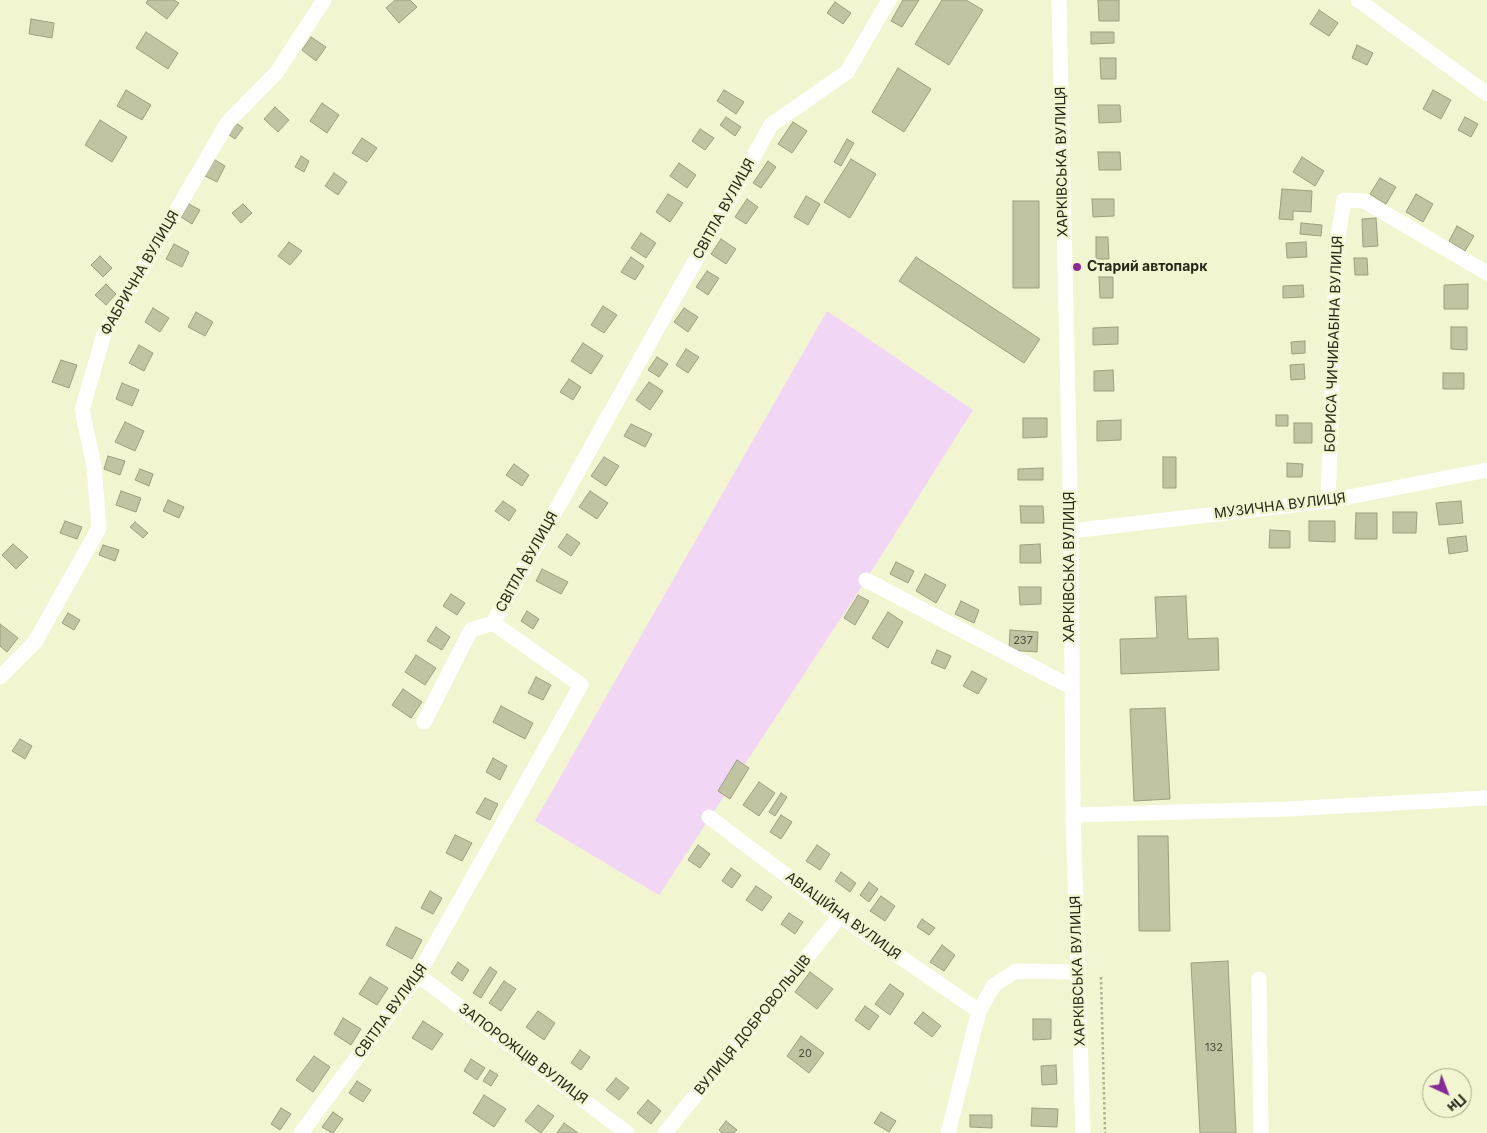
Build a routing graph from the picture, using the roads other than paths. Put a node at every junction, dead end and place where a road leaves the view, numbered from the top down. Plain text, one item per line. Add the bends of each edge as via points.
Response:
1 (324, 0) edge
2 (889, 0) edge
3 (1059, 0) edge
4 (1358, 0) edge
5 (1487, 94) edge
6 (1487, 273) edge
7 (1487, 470) edge
8 (1328, 501) junction
9 (1071, 531) junction
10 (866, 580) dead end
11 (493, 623) junction
12 (0, 678) edge
13 (1071, 687) junction
14 (424, 722) dead end
15 (1487, 798) edge
16 (1073, 815) junction
17 (709, 817) dead end
18 (840, 916) junction
19 (1078, 972) junction
20 (418, 975) junction
21 (1260, 979) dead end
22 (979, 1011) junction
23 (301, 1133) edge
24 (627, 1133) edge
25 (665, 1133) edge
26 (948, 1133) edge
27 (1083, 1133) edge
28 (1261, 1133) edge

1 - 12 street, ФАБРИЧНА ВУЛИЦЯ via 277,72 228,122 104,334 82,410 94,466 99,528 35,642
2 - 11 street, СВІТЛА ВУЛИЦЯ via 847,72 771,125
3 - 9 street, ХАРКІВСЬКА ВУЛИЦЯ
4 - 5 street
6 - 8 street, БОРИСА ЧИЧИБАБІНА ВУЛИЦЯ via 1364,201 1344,200 1337,243
7 - 8 street, МУЗИЧНА ВУЛИЦЯ
8 - 9 street, МУЗИЧНА ВУЛИЦЯ
9 - 13 street, ХАРКІВСЬКА ВУЛИЦЯ
10 - 13 street
11 - 14 street via 472,630
11 - 20 street, СВІТЛА ВУЛИЦЯ via 581,685
13 - 16 street, ХАРКІВСЬКА ВУЛИЦЯ
15 - 16 street via 1287,809
16 - 19 street, ХАРКІВСЬКА ВУЛИЦЯ
17 - 18 street, АВІАЦІЙНА ВУЛИЦЯ
18 - 22 street, АВІАЦІЙНА ВУЛИЦЯ
18 - 25 street, ВУЛИЦЯ ДОБРОВОЛЬЦІВ
19 - 22 street via 1016,971 994,985
19 - 27 street, ХАРКІВСЬКА ВУЛИЦЯ
20 - 23 street, СВІТЛА ВУЛИЦЯ
20 - 24 street, ЗАПОРОЖЦІВ ВУЛИЦЯ
21 - 28 street
22 - 26 street

